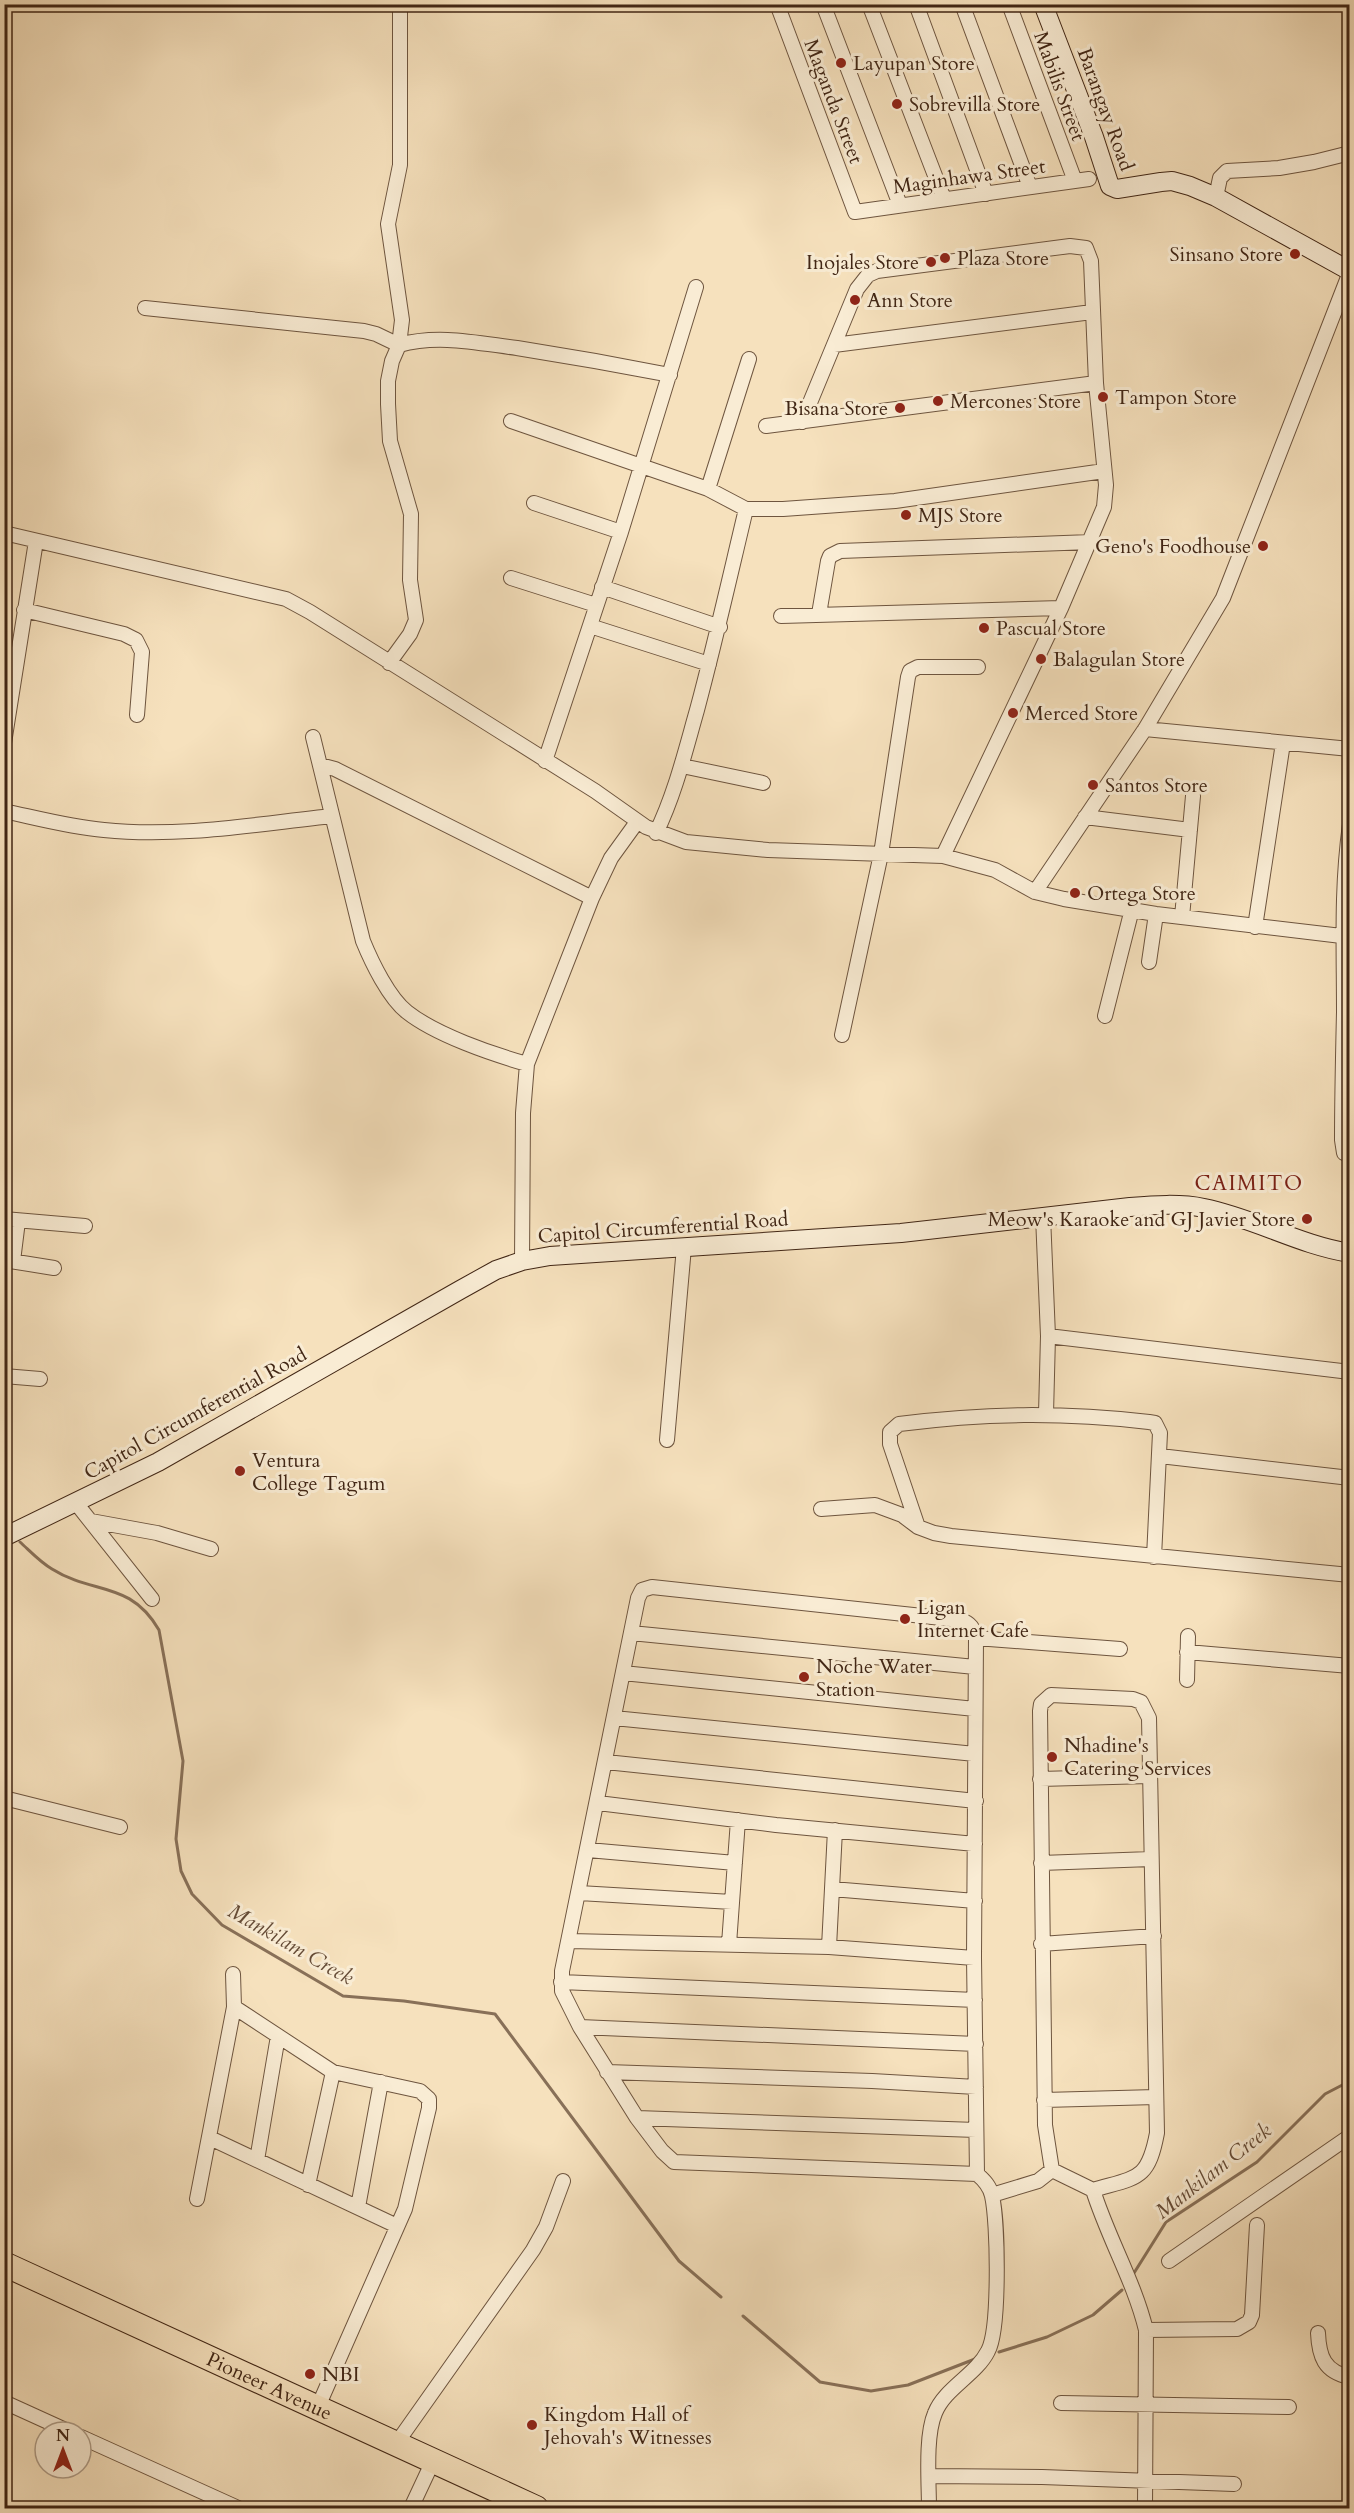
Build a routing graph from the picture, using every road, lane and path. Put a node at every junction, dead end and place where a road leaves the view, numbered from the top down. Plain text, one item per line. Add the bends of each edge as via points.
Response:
1 (400, 4) edge
2 (777, 4) edge
3 (823, 4) edge
4 (869, 4) edge
5 (916, 4) edge
6 (962, 4) edge
7 (1009, 4) edge
8 (1043, 4) edge
9 (1350, 153) edge
10 (1089, 179) dead end
11 (1075, 181) junction
12 (1030, 188) junction
13 (986, 194) junction
14 (1216, 197) junction
15 (944, 199) junction
16 (900, 205) junction
17 (855, 212) joint
18 (1350, 271) edge
19 (696, 287) dead end
20 (145, 308) dead end
21 (1092, 312) junction
22 (399, 345) junction
23 (834, 345) junction
24 (750, 359) dead end
25 (670, 375) junction
26 (1096, 383) junction
27 (511, 421) dead end
28 (802, 422) junction
29 (766, 426) dead end
30 (642, 465) junction
31 (1104, 471) junction
32 (708, 489) junction
33 (534, 503) dead end
34 (746, 509) junction
35 (4, 532) edge
36 (621, 532) junction
37 (36, 541) junction
38 (1091, 542) junction
39 (511, 578) dead end
40 (602, 587) junction
41 (596, 606) junction
42 (1062, 608) junction
43 (24, 610) junction
44 (819, 615) junction
45 (781, 616) dead end
46 (590, 626) junction
47 (720, 627) junction
48 (389, 663) junction
49 (709, 664) junction
50 (978, 667) dead end
51 (137, 715) dead end
52 (1145, 729) junction
53 (313, 737) dead end
54 (1283, 743) junction
55 (4, 744) edge
56 (1350, 749) edge
57 (545, 761) junction
58 (320, 765) junction
59 (682, 766) junction
60 (763, 783) dead end
61 (1193, 796) dead end
62 (4, 811) edge
63 (332, 816) junction
64 (1085, 817) junction
65 (637, 822) junction
66 (1350, 824) edge
67 (1190, 830) junction
68 (656, 833) junction
69 (1348, 847) edge
70 (881, 854) junction
71 (943, 856) junction
72 (1035, 892) junction
73 (592, 898) junction
74 (1132, 909) junction
75 (1156, 914) junction
76 (1182, 917) junction
77 (1255, 927) junction
78 (1346, 936) edge
79 (1149, 962) dead end
80 (1105, 1016) dead end
81 (842, 1035) dead end
82 (527, 1064) junction
83 (1344, 1153) dead end
84 (1043, 1216) junction
85 (11, 1220) edge
86 (85, 1226) dead end
87 (684, 1247) junction
88 (1350, 1253) edge
89 (9, 1260) edge
90 (522, 1261) junction
91 (54, 1268) dead end
92 (1048, 1336) junction
93 (1350, 1372) edge
94 (4, 1376) edge
95 (40, 1379) dead end
96 (1046, 1414) junction
97 (667, 1440) dead end
98 (1160, 1456) junction
99 (1350, 1478) edge
100 (76, 1503) junction
101 (821, 1509) dead end
102 (91, 1521) junction
103 (918, 1527) junction
104 (4, 1537) edge
105 (211, 1549) dead end
106 (1154, 1557) junction
107 (1350, 1575) edge
108 (153, 1599) dead end
109 (631, 1633) junction
110 (1188, 1636) dead end
111 (976, 1638) junction
112 (1120, 1648) dead end
113 (1187, 1652) junction
114 (1350, 1666) edge
115 (975, 1667) junction
116 (623, 1673) junction
117 (1187, 1680) dead end
118 (975, 1709) junction
119 (614, 1718) junction
120 (975, 1754) junction
121 (606, 1762) junction
122 (1149, 1776) junction
123 (1040, 1779) junction
124 (4, 1798) edge
125 (976, 1801) junction
126 (598, 1803) junction
127 (738, 1820) junction
128 (120, 1827) dead end
129 (835, 1830) junction
130 (975, 1844) junction
131 (588, 1850) junction
132 (1151, 1859) junction
133 (735, 1863) junction
134 (1041, 1863) junction
135 (832, 1889) junction
136 (579, 1893) junction
137 (975, 1901) junction
138 (732, 1902) junction
139 (1154, 1936) junction
140 (570, 1941) junction
141 (729, 1944) junction
142 (1041, 1944) junction
143 (829, 1947) junction
144 (974, 1958) junction
145 (233, 1974) dead end
146 (561, 1982) junction
147 (975, 2000) junction
148 (234, 2007) junction
149 (580, 2027) junction
150 (278, 2036) junction
151 (976, 2044) junction
152 (333, 2072) junction
153 (607, 2072) junction
154 (381, 2082) junction
155 (976, 2087) junction
156 (1156, 2097) junction
157 (1044, 2100) junction
158 (637, 2118) junction
159 (976, 2130) junction
160 (1350, 2136) edge
161 (210, 2138) junction
162 (257, 2160) junction
163 (1052, 2170) junction
164 (977, 2174) junction
165 (562, 2181) dead end
166 (308, 2185) junction
167 (1093, 2190) junction
168 (992, 2195) junction
169 (197, 2199) dead end
170 (358, 2206) junction
171 (1257, 2225) dead end
172 (397, 2226) junction
173 (1169, 2261) dead end
174 (4, 2264) edge
175 (1146, 2330) junction
176 (1318, 2333) dead end
177 (1350, 2377) edge
178 (4, 2402) edge
179 (1061, 2403) dead end
180 (1145, 2403) junction
181 (1289, 2407) dead end
182 (317, 2409) junction
183 (44, 2420) edge
184 (93, 2442) edge
185 (396, 2444) junction
186 (433, 2461) junction
187 (929, 2476) junction
188 (1144, 2480) junction
189 (1234, 2484) dead end
190 (238, 2508) edge
191 (411, 2508) edge
192 (536, 2508) edge
193 (929, 2508) edge
194 (1145, 2508) edge

1 - 22 street via 400,165 388,224 401,301
2 - 17 street, Maganda Street
3 - 16 street
4 - 15 street
5 - 13 street
6 - 12 street
7 - 11 street, Mabilis Street
8 - 14 main road, Barangay Road via 1110,186 1172,181
9 - 14 street via 1280,168 1227,171 1220,178
10 - 11 street, Maginhawa Street
11 - 12 street, Maginhawa Street
12 - 13 street, Maginhawa Street
13 - 15 street, Maginhawa Street
14 - 18 main road, Barangay Road
15 - 16 street, Maginhawa Street
16 - 17 street, Maginhawa Street
18 - 52 street via 1231,579
19 - 25 street
20 - 22 street via 364,331
21 - 23 street
21 - 23 street via 1089,254 1080,246 1070,246 868,275 856,289
21 - 26 street
22 - 25 street via 414,340 447,339 592,359
22 - 48 street via 388,381 389,434 411,514 410,580 416,620
23 - 28 street
24 - 32 street
25 - 30 street
26 - 28 street
26 - 31 street
27 - 30 street
28 - 29 street
30 - 32 street
30 - 36 street
31 - 34 street via 896,501
31 - 38 street via 1104,507
32 - 34 street
33 - 36 street
34 - 47 street
35 - 37 street
36 - 40 street
37 - 43 street
37 - 48 street via 286,599
38 - 42 street
38 - 44 street via 840,551 828,561
39 - 41 street
40 - 41 street
40 - 47 street
41 - 46 street
42 - 44 street
42 - 71 street
43 - 51 street via 136,639 142,652
43 - 55 street
44 - 45 street
46 - 49 street
46 - 57 street
47 - 49 street
48 - 57 street
49 - 59 street
50 - 70 street via 925,666 910,671
52 - 54 street
52 - 64 street
53 - 58 street
54 - 56 street
54 - 77 street
57 - 65 street
58 - 63 street
58 - 73 street
59 - 60 street
59 - 68 street
61 - 67 street
62 - 63 street via 103,830 139,832
63 - 82 street via 363,941 397,1002 408,1012 468,1044
64 - 67 street
64 - 72 street
65 - 68 street
65 - 73 street via 611,858
66 - 69 street
67 - 76 street
68 - 70 street via 711,845
69 - 78 street
70 - 71 street
70 - 81 street
71 - 72 street via 995,870
72 - 74 street
73 - 82 street
74 - 75 street
74 - 80 street
75 - 76 street
75 - 79 street
76 - 77 street
77 - 78 street
78 - 83 street
82 - 90 street via 522,1113
84 - 87 main road, Capitol Circumferential Road via 901,1233
84 - 88 main road, Capitol Circumferential Road via 1185,1205 1222,1212
84 - 92 street
85 - 86 street
85 - 89 street
87 - 90 main road, Capitol Circumferential Road
87 - 97 street
89 - 91 street
90 - 100 main road, Capitol Circumferential Road via 496,1270 235,1419
92 - 93 street
92 - 96 street
94 - 95 street
96 - 98 street via 1155,1424 1160,1433
96 - 103 street via 992,1414 894,1427 890,1444
98 - 99 street
98 - 106 street
100 - 102 street
100 - 104 main road, Capitol Circumferential Road
101 - 103 street via 875,1505 902,1515
102 - 105 street via 157,1533
102 - 108 street
103 - 106 street via 951,1536
106 - 107 street
109 - 111 street via 639,1594 652,1587 960,1620 968,1622
109 - 115 street
109 - 116 street
110 - 113 street
111 - 112 street
111 - 115 street
113 - 114 street
113 - 117 street
115 - 118 street
116 - 118 street
116 - 119 street
118 - 120 street
119 - 120 street
119 - 121 street
120 - 125 street
121 - 125 street
121 - 126 street
122 - 123 street
122 - 123 street via 1149,1718 1141,1702 1059,1695 1045,1699 1040,1711
122 - 132 street
123 - 134 street
124 - 128 street
125 - 130 street
126 - 127 street
126 - 131 street
127 - 129 street
127 - 133 street
129 - 130 street
129 - 135 street
130 - 137 street
131 - 133 street
131 - 136 street
132 - 134 street
132 - 139 street
133 - 138 street
134 - 142 street
135 - 137 street
135 - 143 street
136 - 138 street
136 - 140 street
137 - 144 street
138 - 141 street
139 - 142 street
139 - 156 street
140 - 141 street
140 - 146 street
141 - 143 street
142 - 157 street
143 - 144 street
144 - 147 street
145 - 148 street
146 - 147 street
146 - 149 street via 566,2002
147 - 151 street
148 - 150 street
148 - 161 street
149 - 151 street
149 - 153 street
150 - 152 street
150 - 162 street
151 - 155 street
152 - 154 street
152 - 166 street
153 - 155 street
153 - 158 street
154 - 170 street
154 - 172 street via 420,2091 429,2099 414,2181
155 - 159 street
156 - 157 street
156 - 167 street via 1157,2133 1150,2163 1134,2177
157 - 163 street
158 - 159 street
158 - 164 street via 667,2157 682,2164
159 - 164 street
160 - 173 street
161 - 162 street
161 - 169 street
162 - 166 street
163 - 167 street
163 - 168 street via 1038,2181
164 - 168 street
165 - 185 street via 546,2227 533,2250
166 - 170 street
167 - 175 street via 1136,2295
168 - 187 street via 996,2307 992,2340 979,2365 942,2400 935,2412
170 - 172 street
171 - 175 street via 1249,2322 1237,2329
172 - 182 street
174 - 182 highway, Pioneer Avenue
175 - 180 street
176 - 177 street via 1319,2353 1327,2365
178 - 183 street
179 - 180 street
180 - 181 street
180 - 188 street
182 - 185 highway, Pioneer Avenue
184 - 190 street
185 - 186 highway, Pioneer Avenue
186 - 191 street
186 - 192 highway, Pioneer Avenue
187 - 188 street
187 - 193 street
188 - 189 street
188 - 194 street

